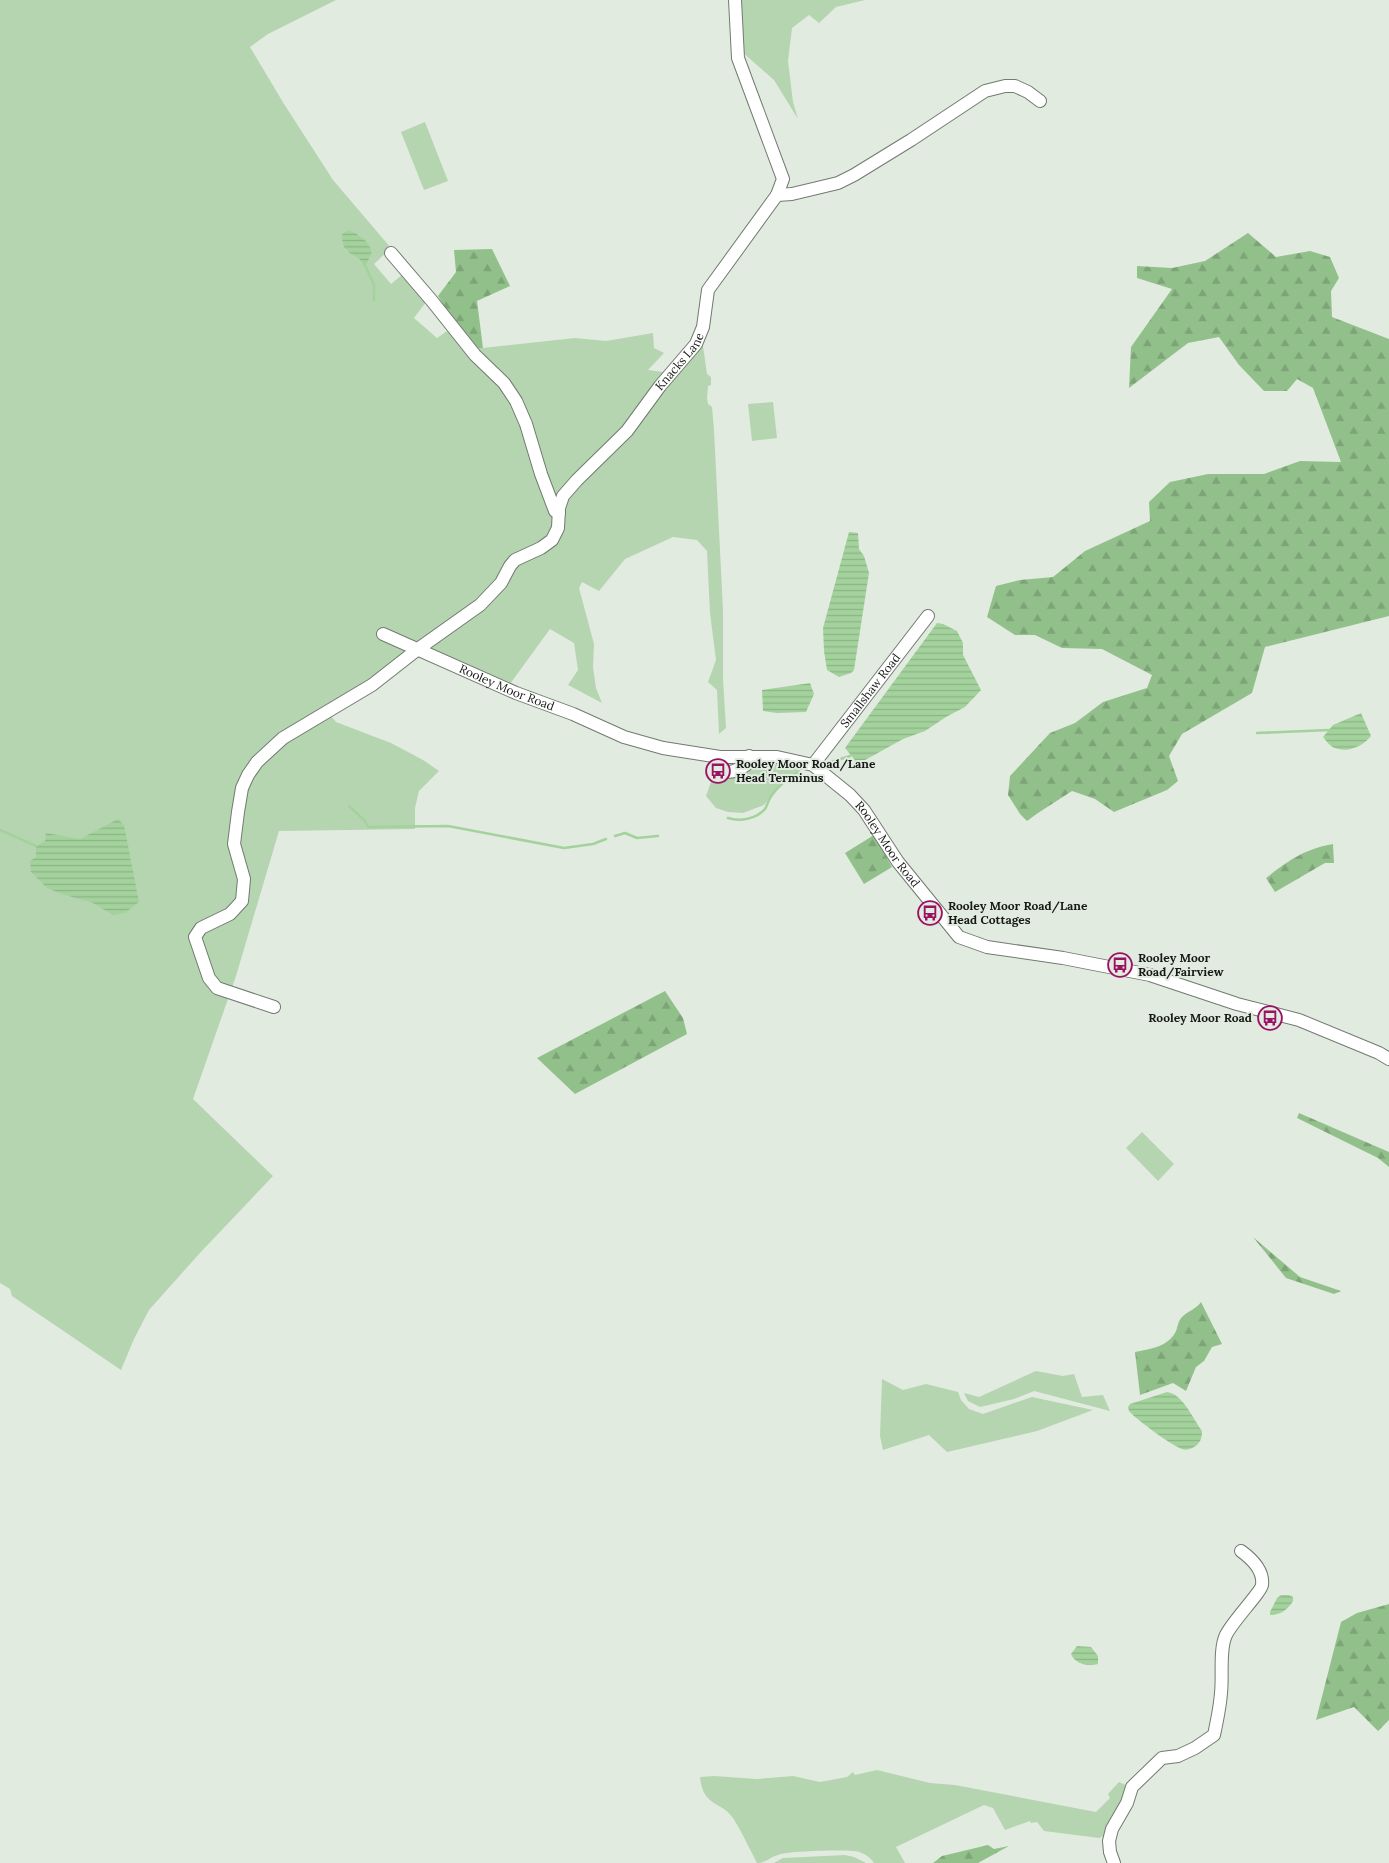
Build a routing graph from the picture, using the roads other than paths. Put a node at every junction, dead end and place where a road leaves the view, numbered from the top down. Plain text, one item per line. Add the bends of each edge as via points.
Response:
1 (735, 0) edge
2 (1040, 101) dead end
3 (777, 195) junction
4 (391, 253) dead end
5 (559, 513) junction
6 (928, 616) dead end
7 (383, 634) dead end
8 (418, 649) junction
9 (813, 765) junction
10 (274, 1007) dead end
11 (1389, 1059) edge
12 (1241, 1551) dead end
13 (1114, 1863) edge

1 - 3 street, Knacks Lane via 738,58 783,179
2 - 3 street via 1015,86 985,90 854,175 829,185
3 - 5 street, Knacks Lane via 708,290 703,327 696,344 627,431 569,488 563,496
4 - 5 street via 512,395 526,424 555,511
5 - 8 street, Knacks Lane via 558,528 552,540 516,560 480,606
6 - 9 street, Smallshaw Road
7 - 8 street, Rooley Moor Road
8 - 9 street, Rooley Moor Road via 624,737 663,748 720,757 777,758
8 - 10 street, Knacks Lane via 372,685 283,738 257,762 242,788 234,844 244,879 242,900 230,914 201,928 195,937 207,973 217,988
9 - 11 street, Rooley Moor Road via 864,810 898,862 959,937 987,947 1150,976 1299,1020
12 - 13 street via 1258,1567 1263,1579 1262,1588 1240,1614 1224,1641 1221,1694 1214,1735 1178,1756 1162,1758 1132,1788 1112,1829 1110,1847

